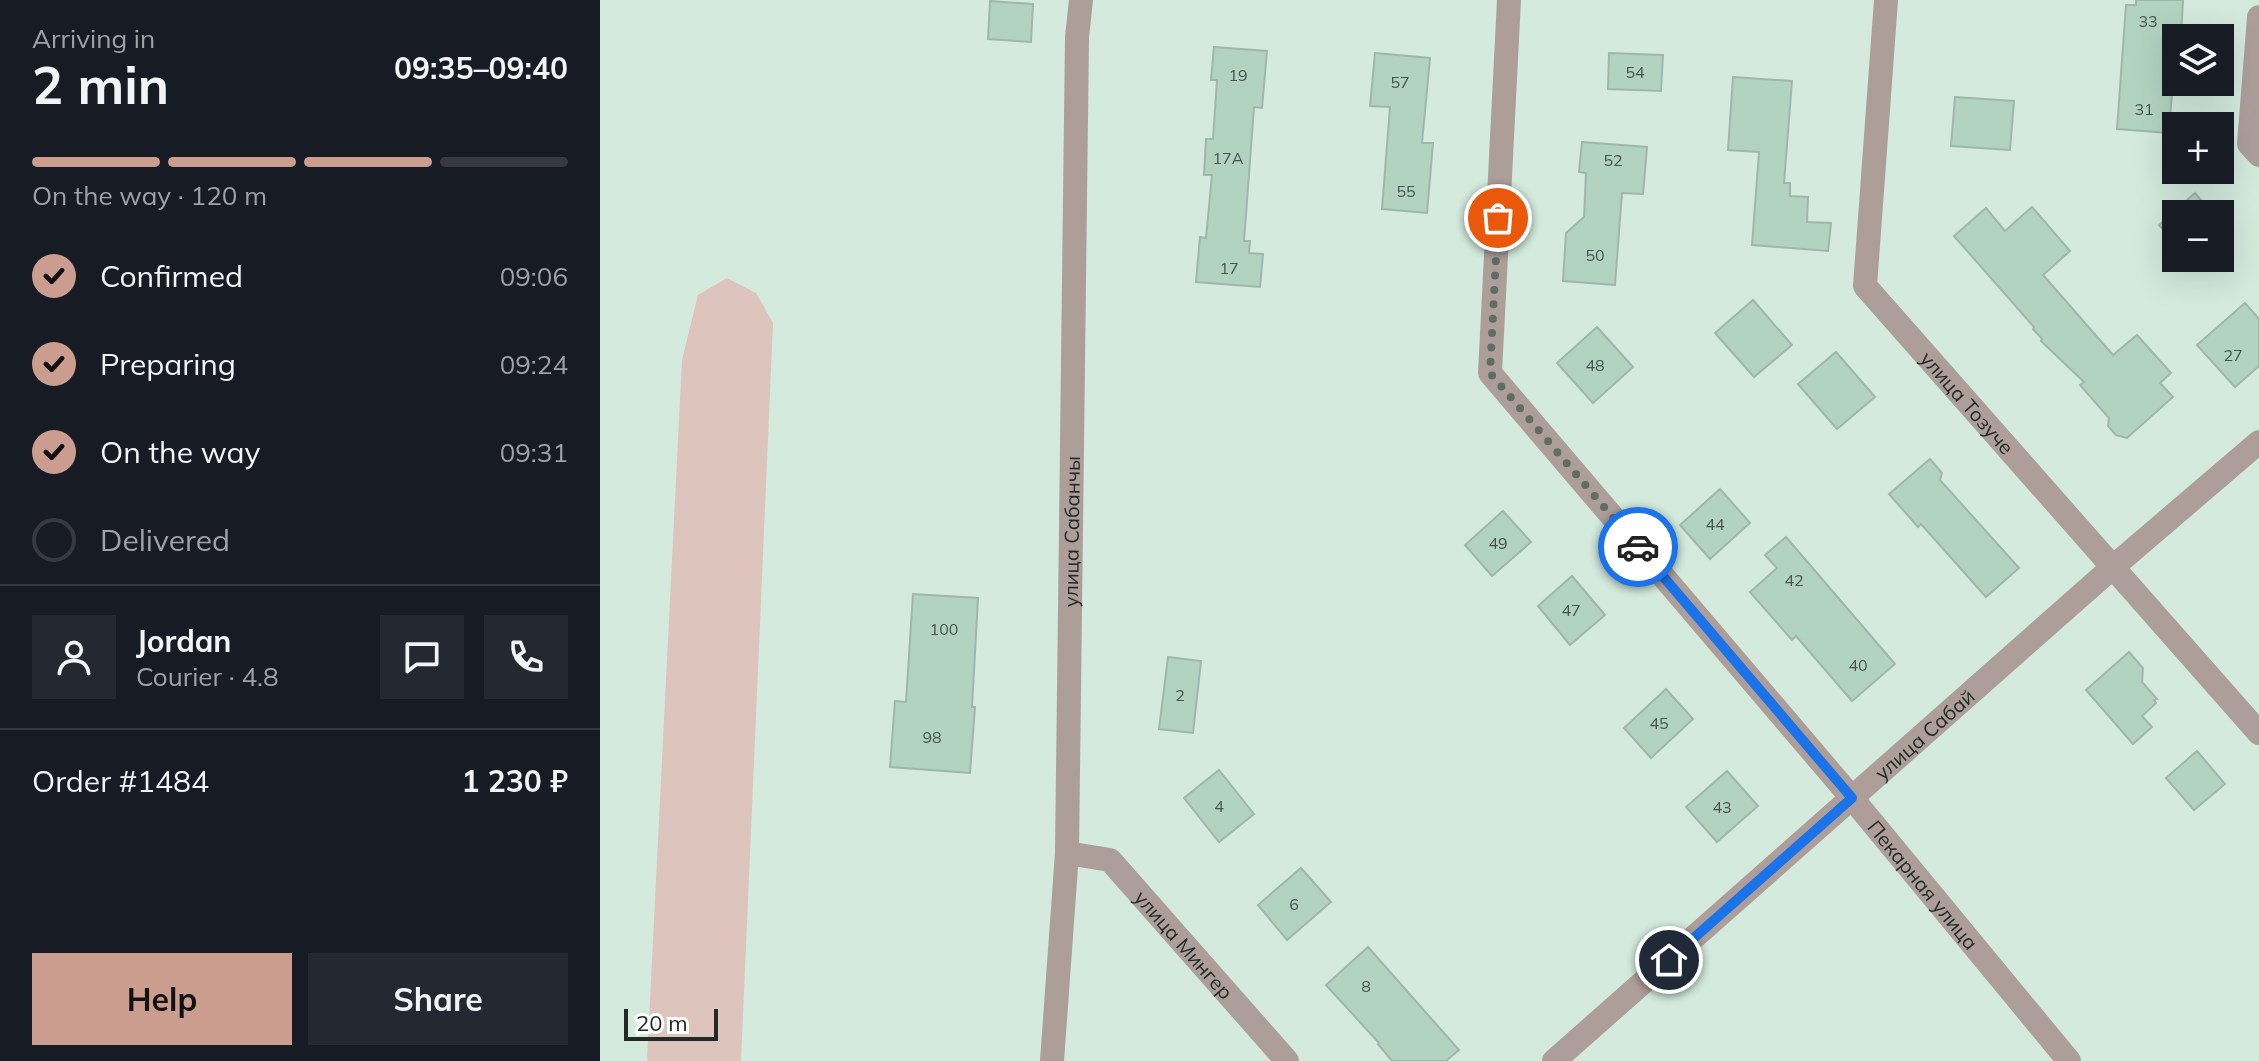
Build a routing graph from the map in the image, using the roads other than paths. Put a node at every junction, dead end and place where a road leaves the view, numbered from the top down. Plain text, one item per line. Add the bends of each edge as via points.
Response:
1 (1081, 0) edge
2 (1509, 0) edge
3 (1886, 0) edge
4 (2259, 17) edge
5 (2259, 155) edge
6 (2259, 442) edge
7 (2113, 567) junction
8 (2259, 733) edge
9 (1852, 798) junction
10 (1067, 853) junction
11 (1052, 1061) edge
12 (1287, 1061) edge
13 (1554, 1061) edge
14 (2069, 1061) edge

1 - 10 street, улица Сабанчы
2 - 9 street, Пекарная улица via 1490,373
3 - 7 street, улица Тозуче via 1865,286
4 - 5 street via 2249,144
6 - 7 street, улица Сабай
7 - 8 street, улица Тозуче
7 - 9 street, улица Сабай
9 - 13 street, улица Сабай
9 - 14 street, Пекарная улица
10 - 11 street, улица Сабанчы
10 - 12 street, улица Мингер via 1110,860

